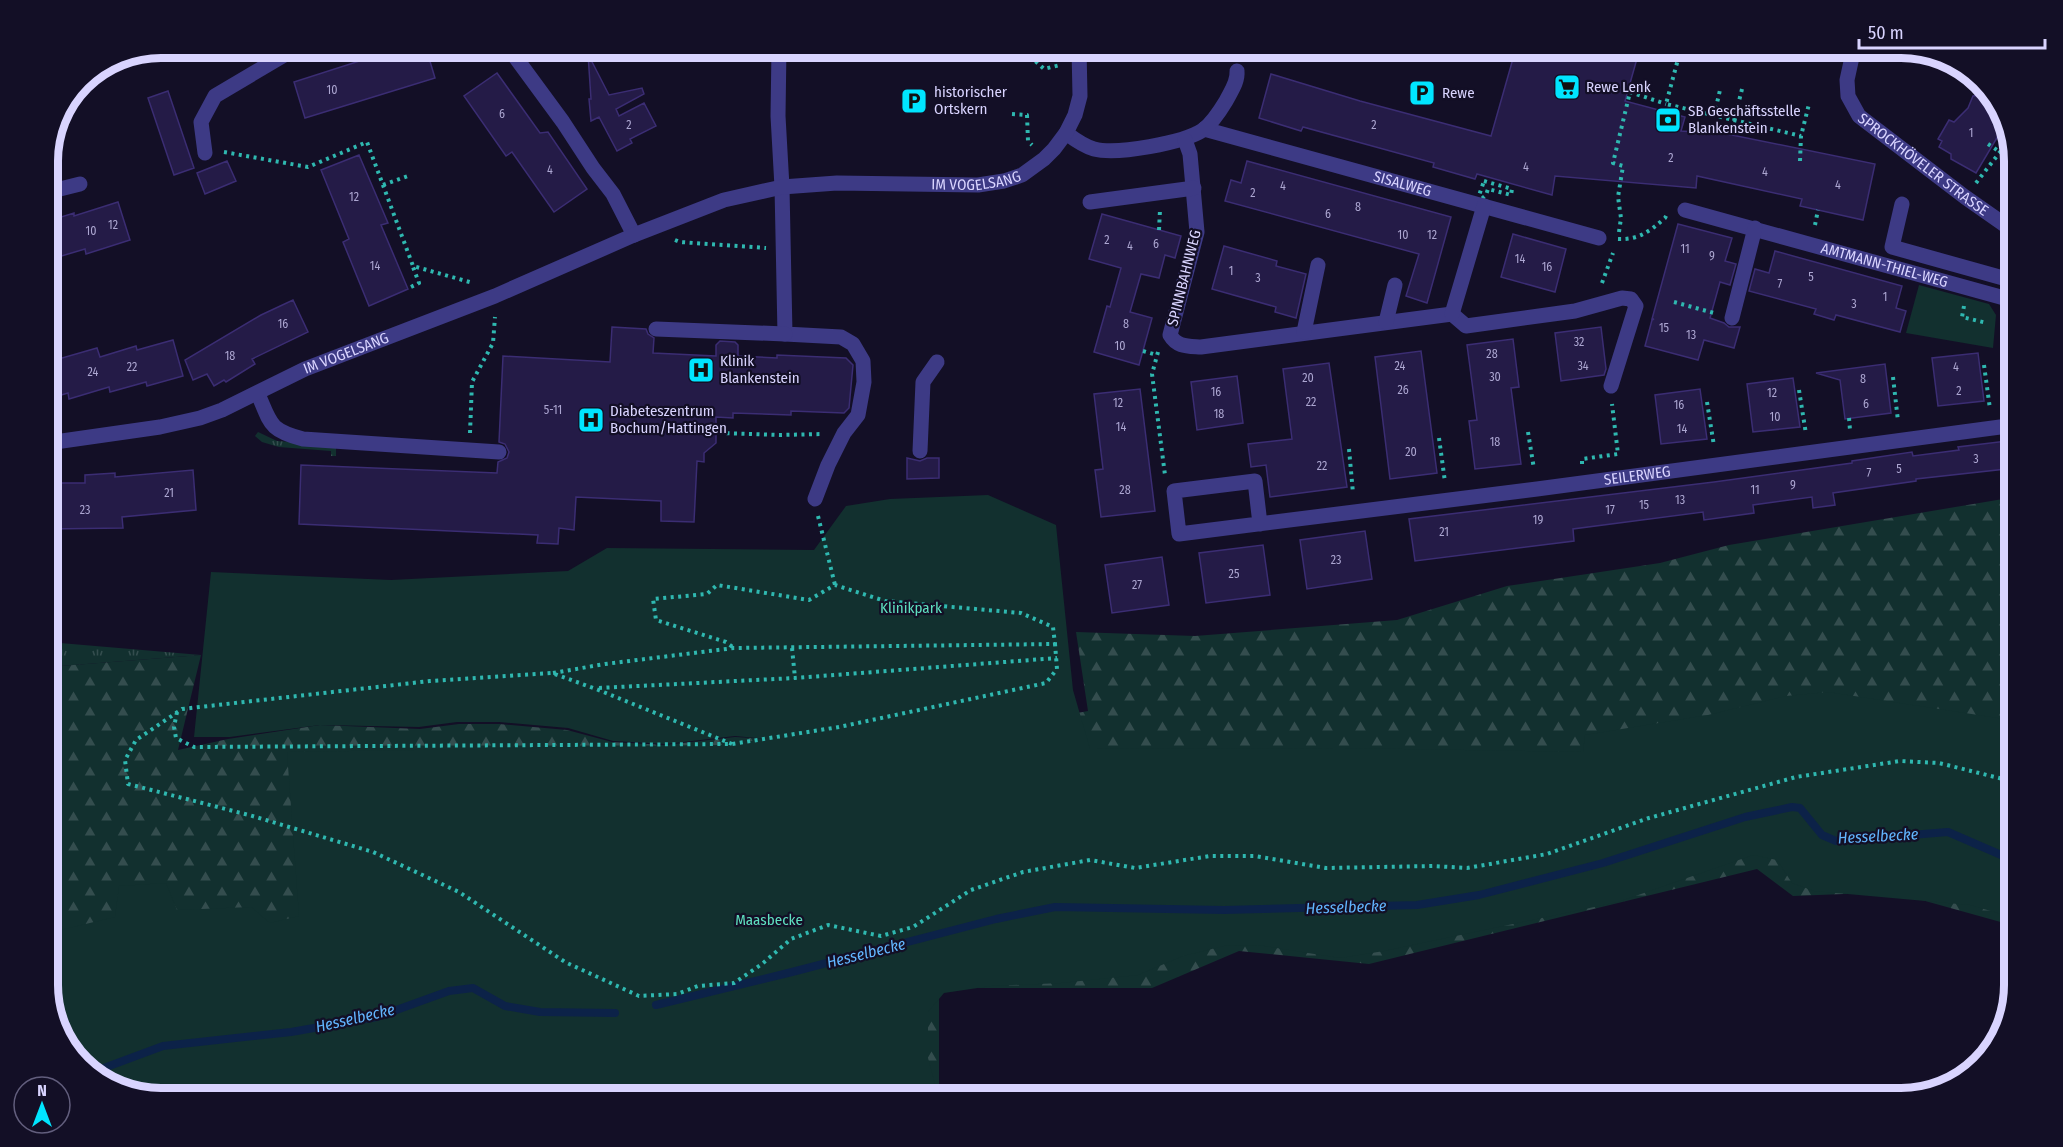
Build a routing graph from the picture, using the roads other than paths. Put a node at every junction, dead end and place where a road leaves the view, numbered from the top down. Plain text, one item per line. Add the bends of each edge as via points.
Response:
1 (279, 58) edge
2 (516, 58) edge
3 (778, 58) edge
4 (1078, 58) edge
5 (1852, 58) edge
6 (1237, 71) dead end
7 (1204, 129) junction
8 (1066, 133) junction
9 (1185, 140) junction
10 (206, 153) road end
11 (80, 184) dead end
12 (783, 187) junction
13 (1194, 188) junction
14 (59, 189) edge
15 (1090, 202) dead end
16 (1902, 204) dead end
17 (1484, 206) junction
18 (1685, 210) road end
19 (2004, 224) edge
20 (1755, 228) junction
21 (634, 235) junction
22 (1599, 238) road end
23 (1318, 265) dead end
24 (2004, 279) edge
25 (1395, 285) dead end
26 (2004, 298) edge
27 (1452, 314) junction
28 (1732, 318) road end
29 (1386, 322) junction
30 (656, 329) dead end
31 (1304, 332) junction
32 (785, 334) junction
33 (937, 362) dead end
34 (1611, 386) road end
35 (258, 394) junction
36 (2004, 426) edge
37 (59, 441) edge
38 (920, 451) dead end
39 (498, 452) dead end
40 (815, 498) road end
41 (1260, 524) junction

1 - 10 street via 214,96 201,122
2 - 21 street via 614,194
3 - 12 street
4 - 8 street, IM VOGELSANG via 1080,96
5 - 19 street, SPROCKHÖVELER STRASSE via 1846,80 1848,96 1859,116
6 - 7 street via 1238,79
7 - 9 street
7 - 17 street, SISALWEG
8 - 9 street via 1092,149 1105,151
8 - 12 street, IM VOGELSANG via 1044,159 1022,175 1004,181 978,185 837,183
9 - 13 street, SPINNBAHNWEG via 1191,154
11 - 14 street
12 - 21 street, IM VOGELSANG via 703,207
12 - 32 street
13 - 15 street
13 - 31 street, SPINNBAHNWEG via 1197,232 1170,335 1174,343 1201,347
16 - 24 street, AMTMANN-THIEL-WEG via 1892,247
17 - 22 street, SISALWEG
17 - 27 street
18 - 20 street, AMTMANN-THIEL-WEG
20 - 26 street, AMTMANN-THIEL-WEG
20 - 28 street
21 - 35 street, IM VOGELSANG via 495,297 305,369
23 - 31 street
25 - 29 street
27 - 29 street, SPINNBAHNWEG
27 - 34 street, SPINNBAHNWEG via 1466,326 1631,299 1636,306
29 - 31 street, SPINNBAHNWEG
30 - 32 street
32 - 40 street via 841,337 853,344 863,361 858,415 844,433
33 - 38 street via 923,382
35 - 37 street, IM VOGELSANG via 200,418 160,428
35 - 39 street via 272,426 303,439
36 - 41 street, SEILERWEG
41 - 41 street, SEILERWEG via 1179,534 1174,491 1255,481

